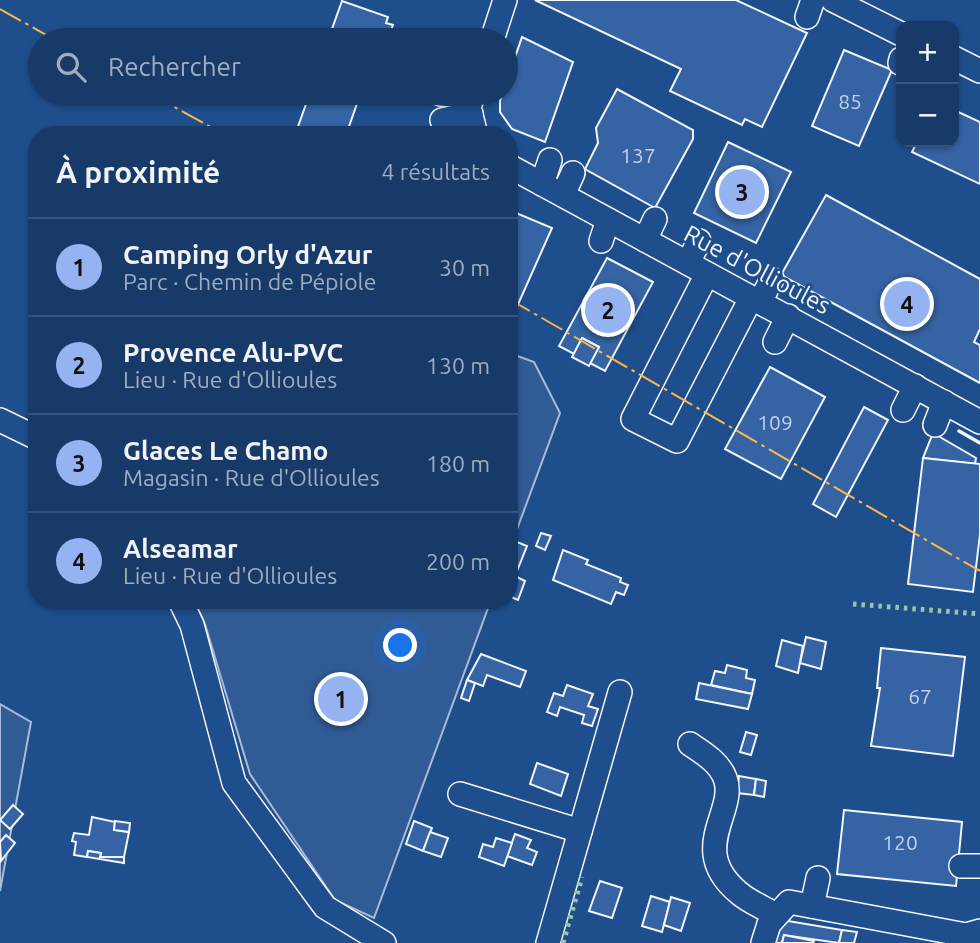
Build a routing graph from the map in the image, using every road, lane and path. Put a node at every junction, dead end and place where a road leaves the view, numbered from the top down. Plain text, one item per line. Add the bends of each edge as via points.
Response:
1 (833, 0) edge
2 (896, 32) edge
3 (959, 60) edge
4 (980, 71) edge
5 (473, 110) edge
6 (442, 120) dead end
7 (550, 160) dead end
8 (518, 171) edge
9 (573, 173) dead end
10 (542, 184) junction
11 (563, 195) junction
12 (655, 219) dead end
13 (645, 240) junction
14 (699, 241) dead end
15 (697, 268) junction
16 (772, 279) dead end
17 (756, 299) junction
18 (788, 316) junction
19 (775, 342) dead end
20 (915, 386) junction
21 (944, 402) junction
22 (903, 410) dead end
23 (0, 420) edge
24 (980, 422) edge
25 (935, 425) dead end
26 (28, 434) edge
27 (184, 609) edge
28 (620, 692) dead end
29 (690, 744) dead end
30 (460, 794) dead end
31 (580, 831) junction
32 (818, 878) dead end
33 (812, 906) junction
34 (776, 915) junction
35 (980, 930) edge
36 (384, 943) edge
37 (548, 943) edge
38 (763, 943) edge

1 - 2 street
3 - 4 street
5 - 6 street
7 - 10 street
8 - 10 street, Rue d'Ollioules
9 - 11 street
10 - 11 street, Rue d'Ollioules
11 - 13 street, Rue d'Ollioules via 605,230
12 - 13 street
13 - 15 street, Rue d'Ollioules
14 - 15 street
15 - 17 street, Rue d'Ollioules
15 - 17 street via 633,419 677,441
16 - 17 street
17 - 18 street, Rue d'Ollioules
18 - 19 street
18 - 20 street, Rue d'Ollioules
20 - 21 street, Rue d'Ollioules
20 - 22 street
21 - 24 street, Rue d'Ollioules
21 - 25 street
23 - 26 street
27 - 36 street via 234,783 325,907
28 - 31 street
29 - 34 street via 713,761 725,778 727,788 715,836 717,860 739,893
30 - 31 street
31 - 37 street
32 - 33 street
33 - 34 street via 789,902
33 - 35 street via 966,935
34 - 38 street

